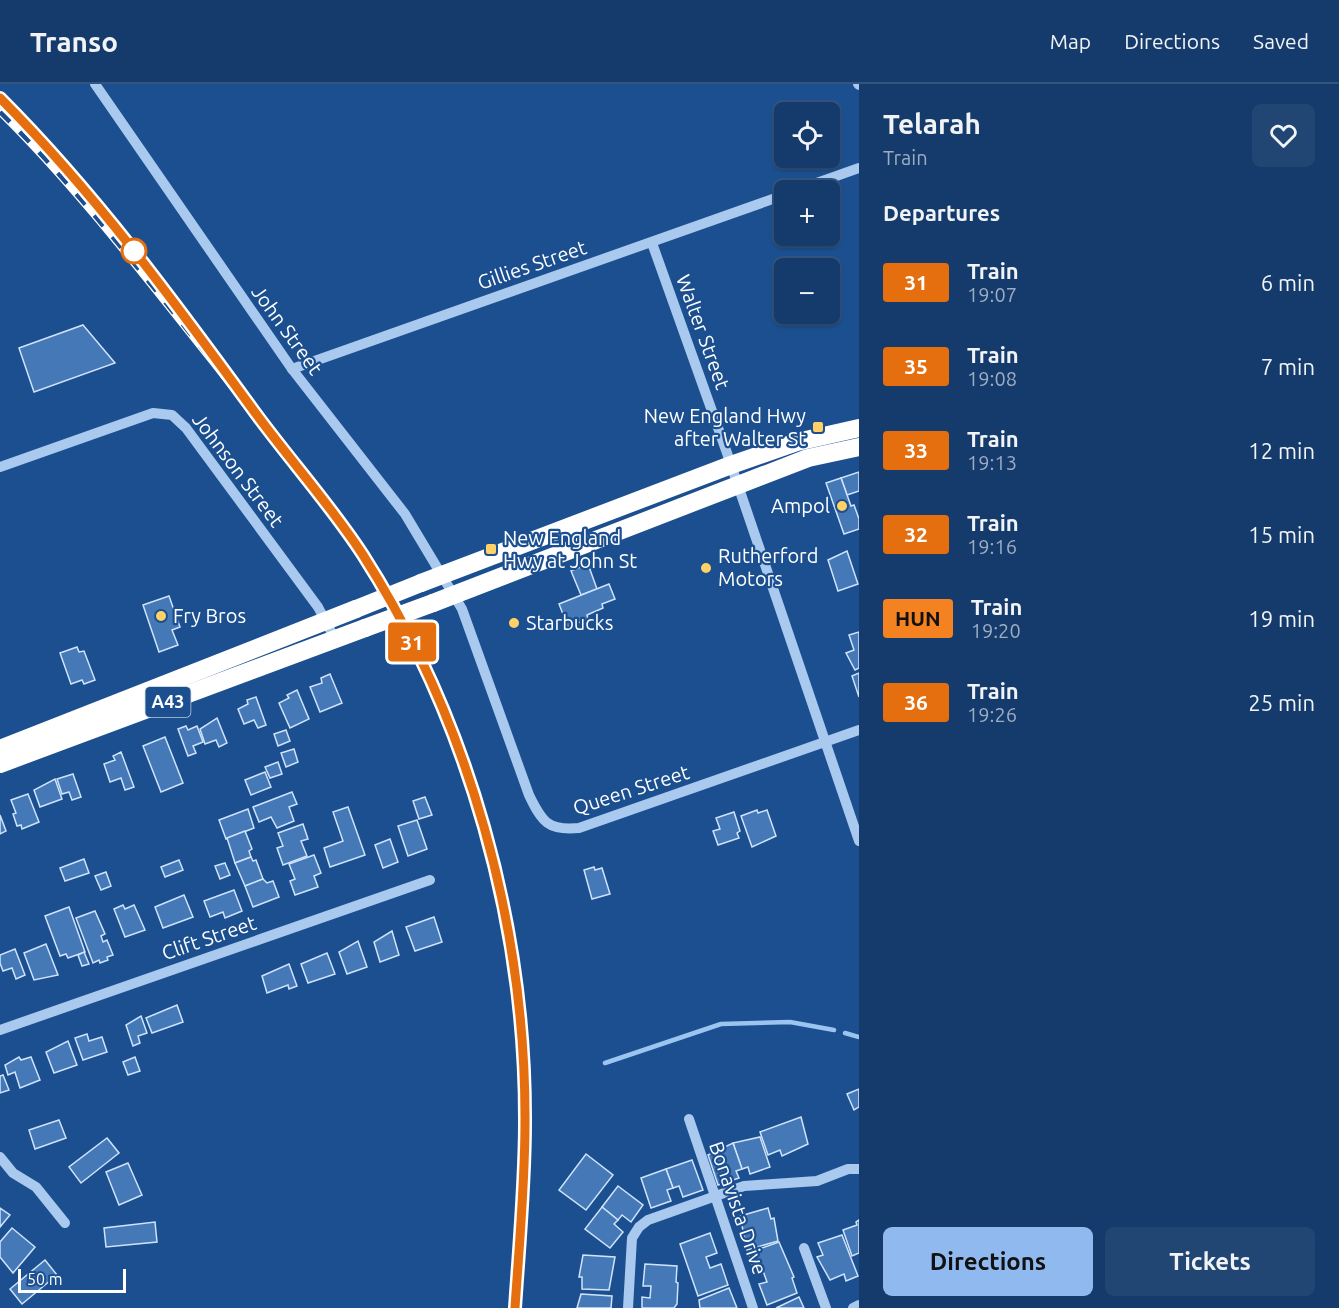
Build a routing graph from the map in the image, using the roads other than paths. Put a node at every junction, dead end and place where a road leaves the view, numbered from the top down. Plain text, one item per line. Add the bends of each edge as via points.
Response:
1 (94, 84) edge
2 (859, 168) edge
3 (825, 180) edge
4 (774, 199) edge
5 (652, 243) junction
6 (292, 369) junction
7 (859, 428) edge
8 (859, 447) edge
9 (731, 465) junction
10 (0, 467) edge
11 (737, 485) junction
12 (441, 575) junction
13 (453, 595) junction
14 (325, 621) junction
15 (335, 639) junction
16 (859, 730) edge
17 (825, 742) junction
18 (0, 749) edge
19 (0, 765) edge
20 (859, 841) edge
21 (429, 880) dead end
22 (0, 1030) edge
23 (689, 1119) dead end
24 (0, 1157) edge
25 (859, 1169) edge
26 (714, 1197) junction
27 (65, 1223) dead end
28 (804, 1248) dead end
29 (859, 1305) edge
30 (628, 1308) edge
31 (753, 1308) edge
32 (826, 1308) edge
33 (853, 1308) edge

1 - 6 street, John Street
2 - 3 street
4 - 5 street, Gillies Street
5 - 6 street, Gillies Street
5 - 9 street, Walter Street
6 - 12 street, John Street via 405,514
7 - 9 highway, A43 via 797,442
8 - 11 highway, A43 via 808,458
9 - 11 street, Walter Street
9 - 12 highway, A43
10 - 14 street, Johnson Street via 153,413 171,415 186,428
11 - 13 highway, A43
11 - 17 street, Walter Street
12 - 13 street, John Street
12 - 14 highway, A43, bridge
13 - 15 highway, A43, bridge
13 - 17 street, Queen Street via 462,609 529,795 544,820 558,829 579,828
14 - 15 street, Johnson Street
14 - 18 highway, A43
15 - 19 highway, A43
16 - 17 street, Queen Street
17 - 20 street, Walter Street
21 - 22 street, Clift Street
23 - 26 street, Bonavista Drive
24 - 27 street via 13,1173 36,1187
25 - 26 street via 848,1169 817,1181 744,1186
26 - 30 street via 648,1220 639,1227 632,1238
26 - 31 street, Bonavista Drive
28 - 32 street
29 - 33 street

